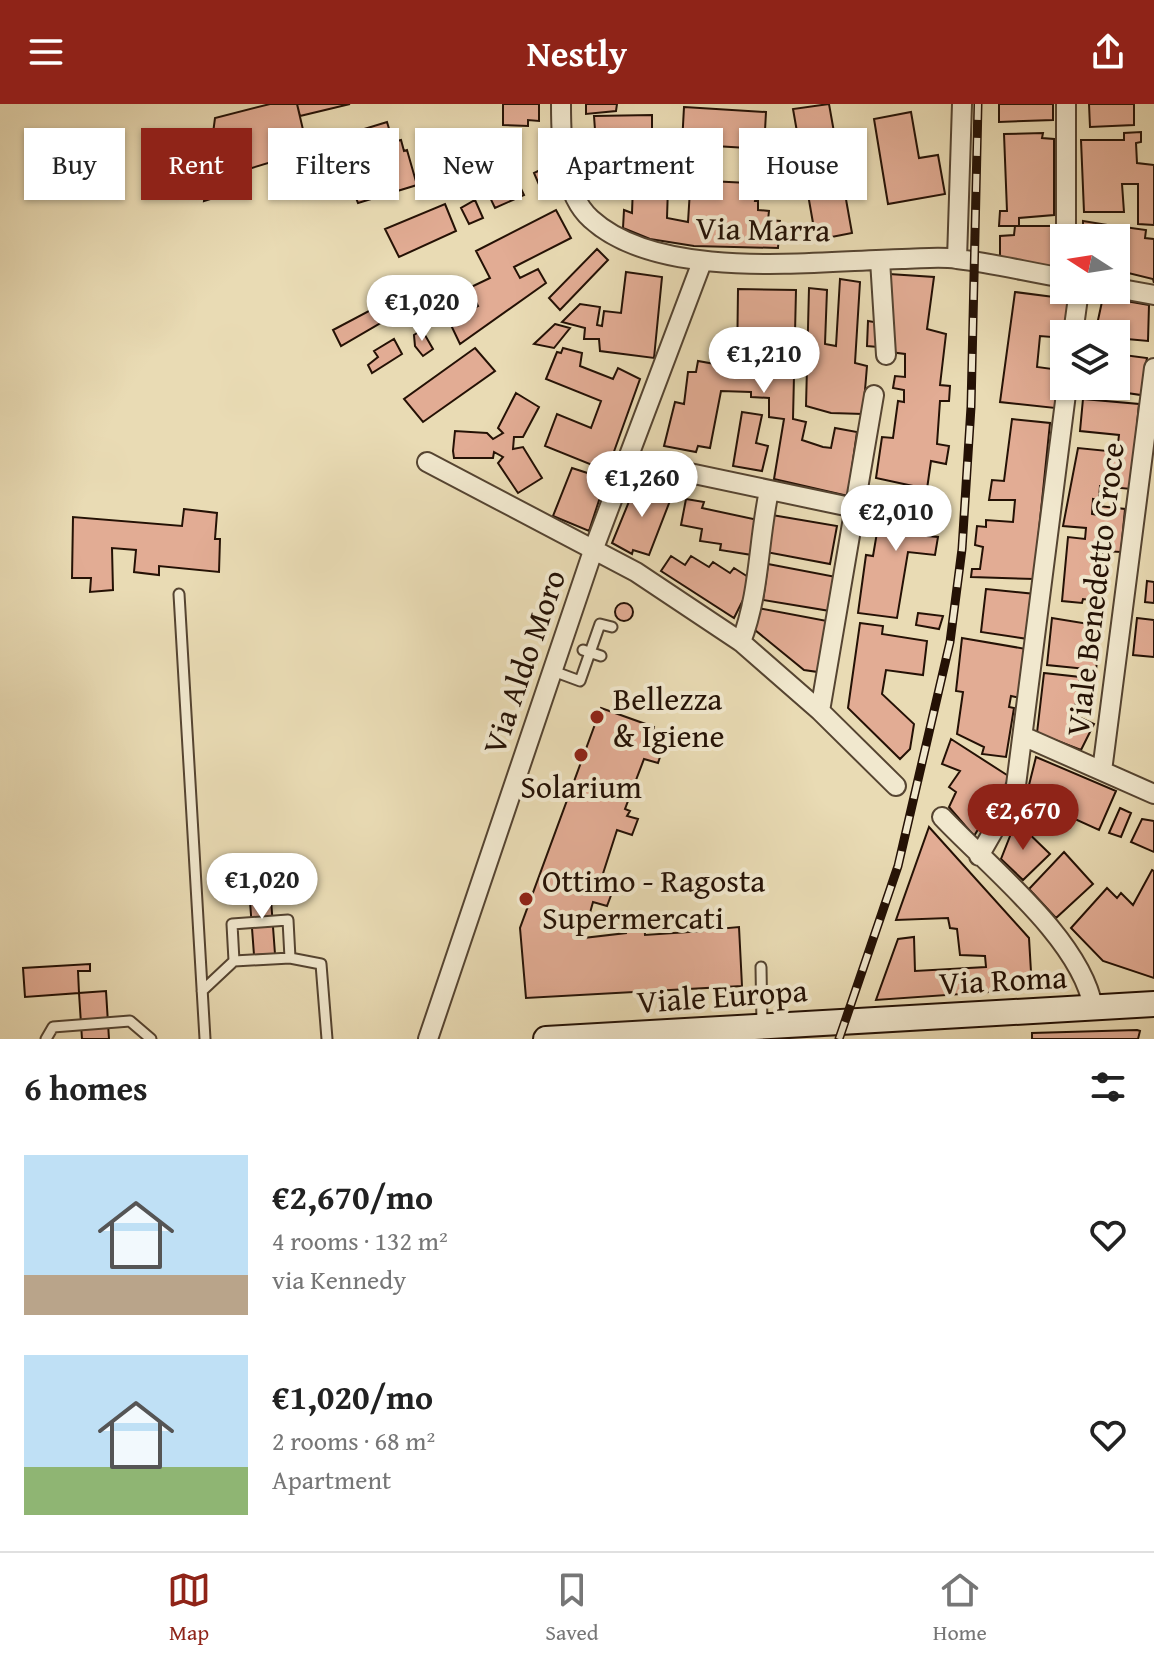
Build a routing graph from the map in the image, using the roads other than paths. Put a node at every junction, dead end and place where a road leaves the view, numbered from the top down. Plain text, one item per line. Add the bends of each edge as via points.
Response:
1 (561, 104) edge
2 (962, 104) edge
3 (1066, 104) edge
4 (1066, 224) edge
5 (957, 259) junction
6 (880, 260) junction
7 (702, 262) junction
8 (1050, 276) edge
9 (1130, 291) edge
10 (1154, 295) edge
11 (886, 355) dead end
12 (1154, 368) edge
13 (874, 395) dead end
14 (1065, 400) edge
15 (628, 460) junction
16 (427, 462) dead end
17 (769, 491) junction
18 (855, 508) junction
19 (594, 548) junction
20 (179, 594) dead end
21 (612, 627) dead end
22 (741, 642) junction
23 (586, 651) junction
24 (601, 656) dead end
25 (553, 671) junction
26 (820, 711) junction
27 (1025, 737) junction
28 (1102, 771) junction
29 (896, 786) dead end
30 (1154, 794) edge
31 (942, 817) dead end
32 (979, 856) junction
33 (290, 958) junction
34 (234, 961) junction
35 (761, 967) dead end
36 (202, 991) junction
37 (1154, 1004) edge
38 (1093, 1007) junction
39 (855, 1020) joint
40 (762, 1025) junction
41 (712, 1034) edge
42 (46, 1039) edge
43 (151, 1039) edge
44 (205, 1039) edge
45 (327, 1039) edge
46 (428, 1039) edge
47 (546, 1039) edge

1 - 7 street, Via Marra via 573,191 588,216 634,244
2 - 5 street
3 - 4 street
5 - 6 street, Via Marra
5 - 8 street, Via Marra
6 - 7 street, Via Marra
6 - 11 street
7 - 15 street, Via Aldo Moro
9 - 10 street
12 - 28 street, Viale Benedetto Croce
13 - 18 street
14 - 27 street
15 - 17 street
15 - 19 street, Via Aldo Moro
16 - 19 street
17 - 18 street
17 - 22 street via 758,584
18 - 26 street
19 - 22 street
19 - 25 street, Via Aldo Moro
20 - 36 lane
21 - 23 lane via 600,624
22 - 26 street
23 - 24 lane
23 - 25 lane via 580,681
25 - 46 street, Via Aldo Moro
26 - 29 street
27 - 28 street
27 - 32 street via 1015,793
28 - 30 street
31 - 32 street
32 - 38 street via 1047,922 1090,991
33 - 34 lane
33 - 34 lane via 288,920 232,924
33 - 45 lane via 321,964
34 - 36 lane
35 - 40 lane
36 - 44 lane
37 - 38 street, Via Roma
38 - 39 street, Via Roma
39 - 40 street, Viale Europa
40 - 41 street, Viale Europa
41 - 47 street, Viale Europa
42 - 43 lane via 53,1027 130,1021

